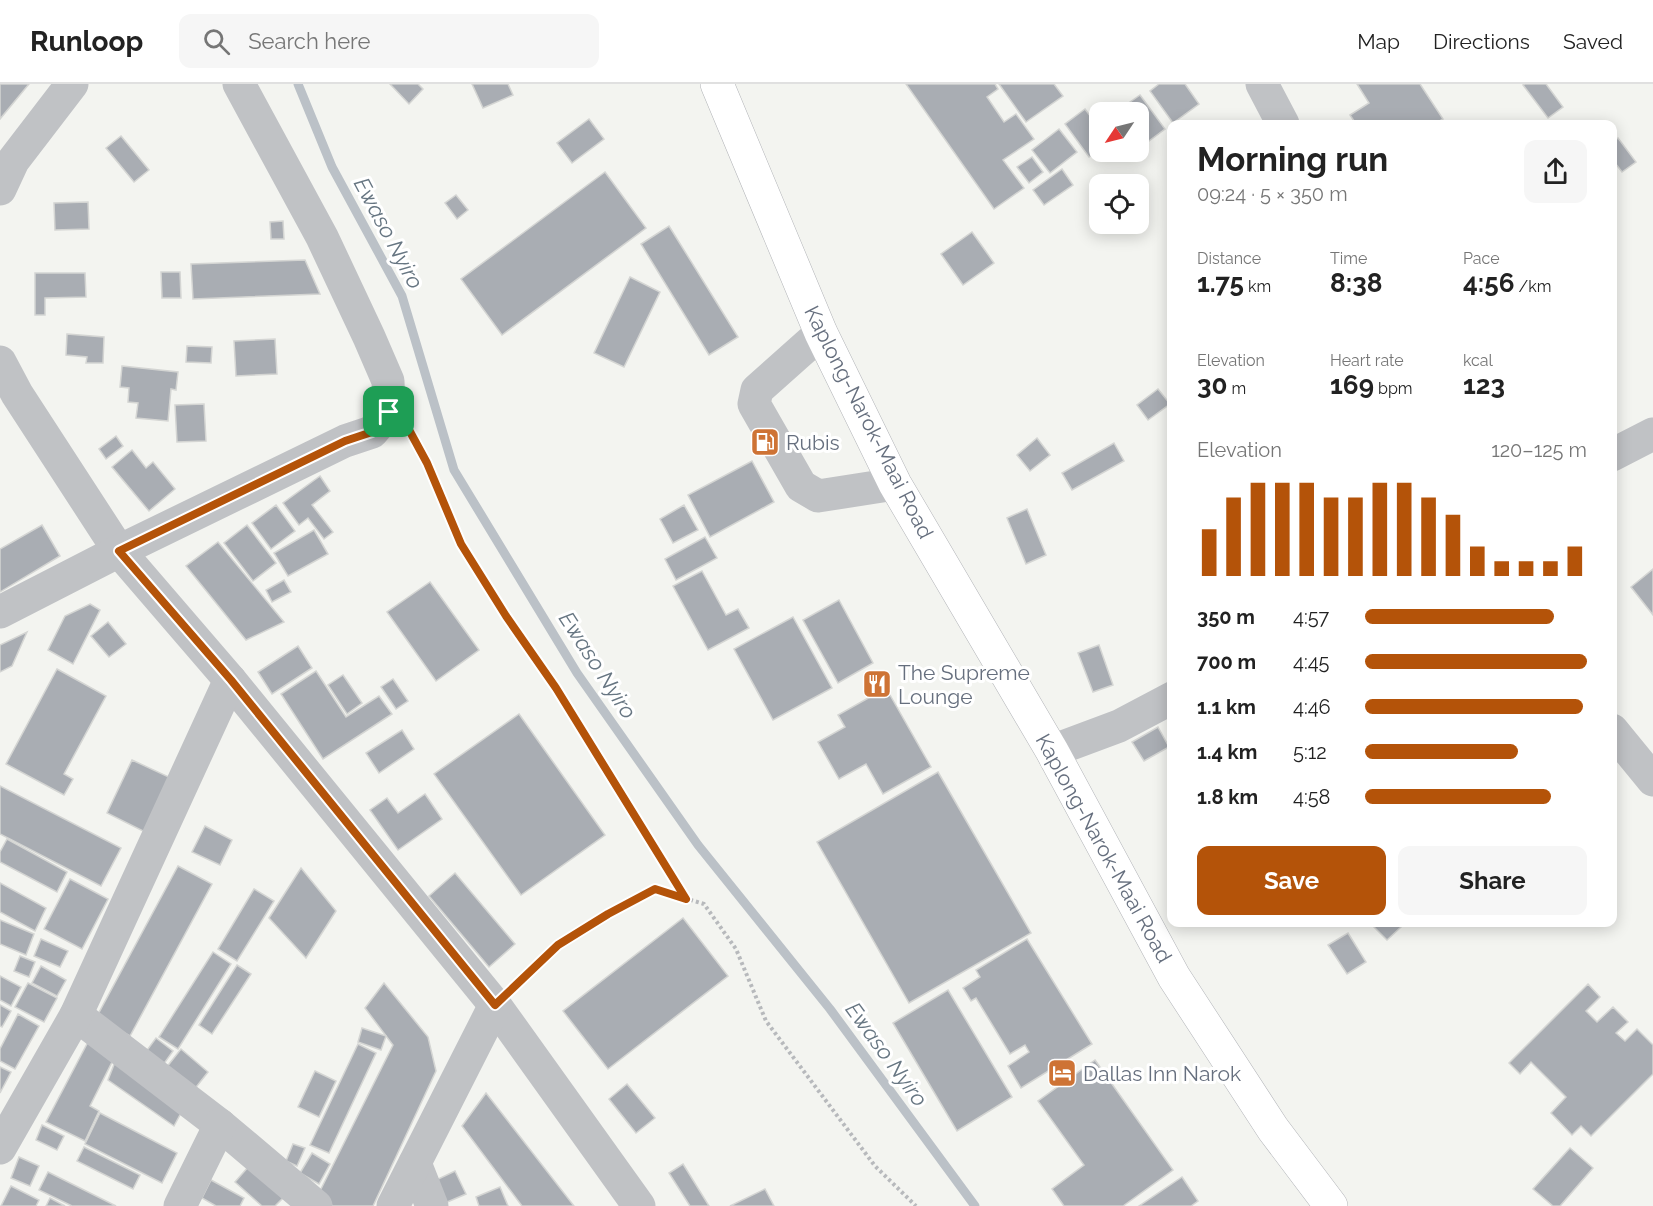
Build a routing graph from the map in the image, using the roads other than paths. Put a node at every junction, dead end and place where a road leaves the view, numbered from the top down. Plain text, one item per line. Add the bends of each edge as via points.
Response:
1 (72, 84) edge
2 (239, 84) edge
3 (717, 84) edge
4 (1262, 84) edge
5 (1281, 120) edge
6 (0, 189) edge
7 (821, 333) junction
8 (0, 362) edge
9 (1653, 434) edge
10 (1617, 452) edge
11 (895, 484) junction
12 (119, 551) junction
13 (0, 612) edge
14 (231, 680) junction
15 (1167, 701) edge
16 (1617, 736) edge
17 (1052, 752) junction
18 (1653, 780) edge
19 (495, 1005) junction
20 (76, 1015) junction
21 (220, 1125) junction
22 (0, 1148) edge
23 (415, 1163) junction
24 (180, 1206) edge
25 (316, 1206) edge
26 (393, 1206) edge
27 (432, 1206) edge
28 (639, 1206) edge
29 (1331, 1206) edge

1 - 6 street via 13,161
2 - 12 street via 322,237 369,337 388,381 389,412 372,432 345,441
3 - 7 highway, Kaplong-Narok-Maai Road
4 - 5 street
7 - 11 highway, Kaplong-Narok-Maai Road
7 - 11 street via 757,390 754,404 801,486 818,496
8 - 12 street
9 - 10 street
11 - 17 highway, Kaplong-Narok-Maai Road
12 - 13 street
12 - 14 street
14 - 19 street
14 - 20 street
15 - 17 street via 1119,726
16 - 18 street
17 - 29 highway, Kaplong-Narok-Maai Road via 1174,977 1273,1129
19 - 23 street
19 - 28 street
20 - 21 street
20 - 22 street
21 - 24 street
21 - 25 street
23 - 26 street
23 - 27 street

